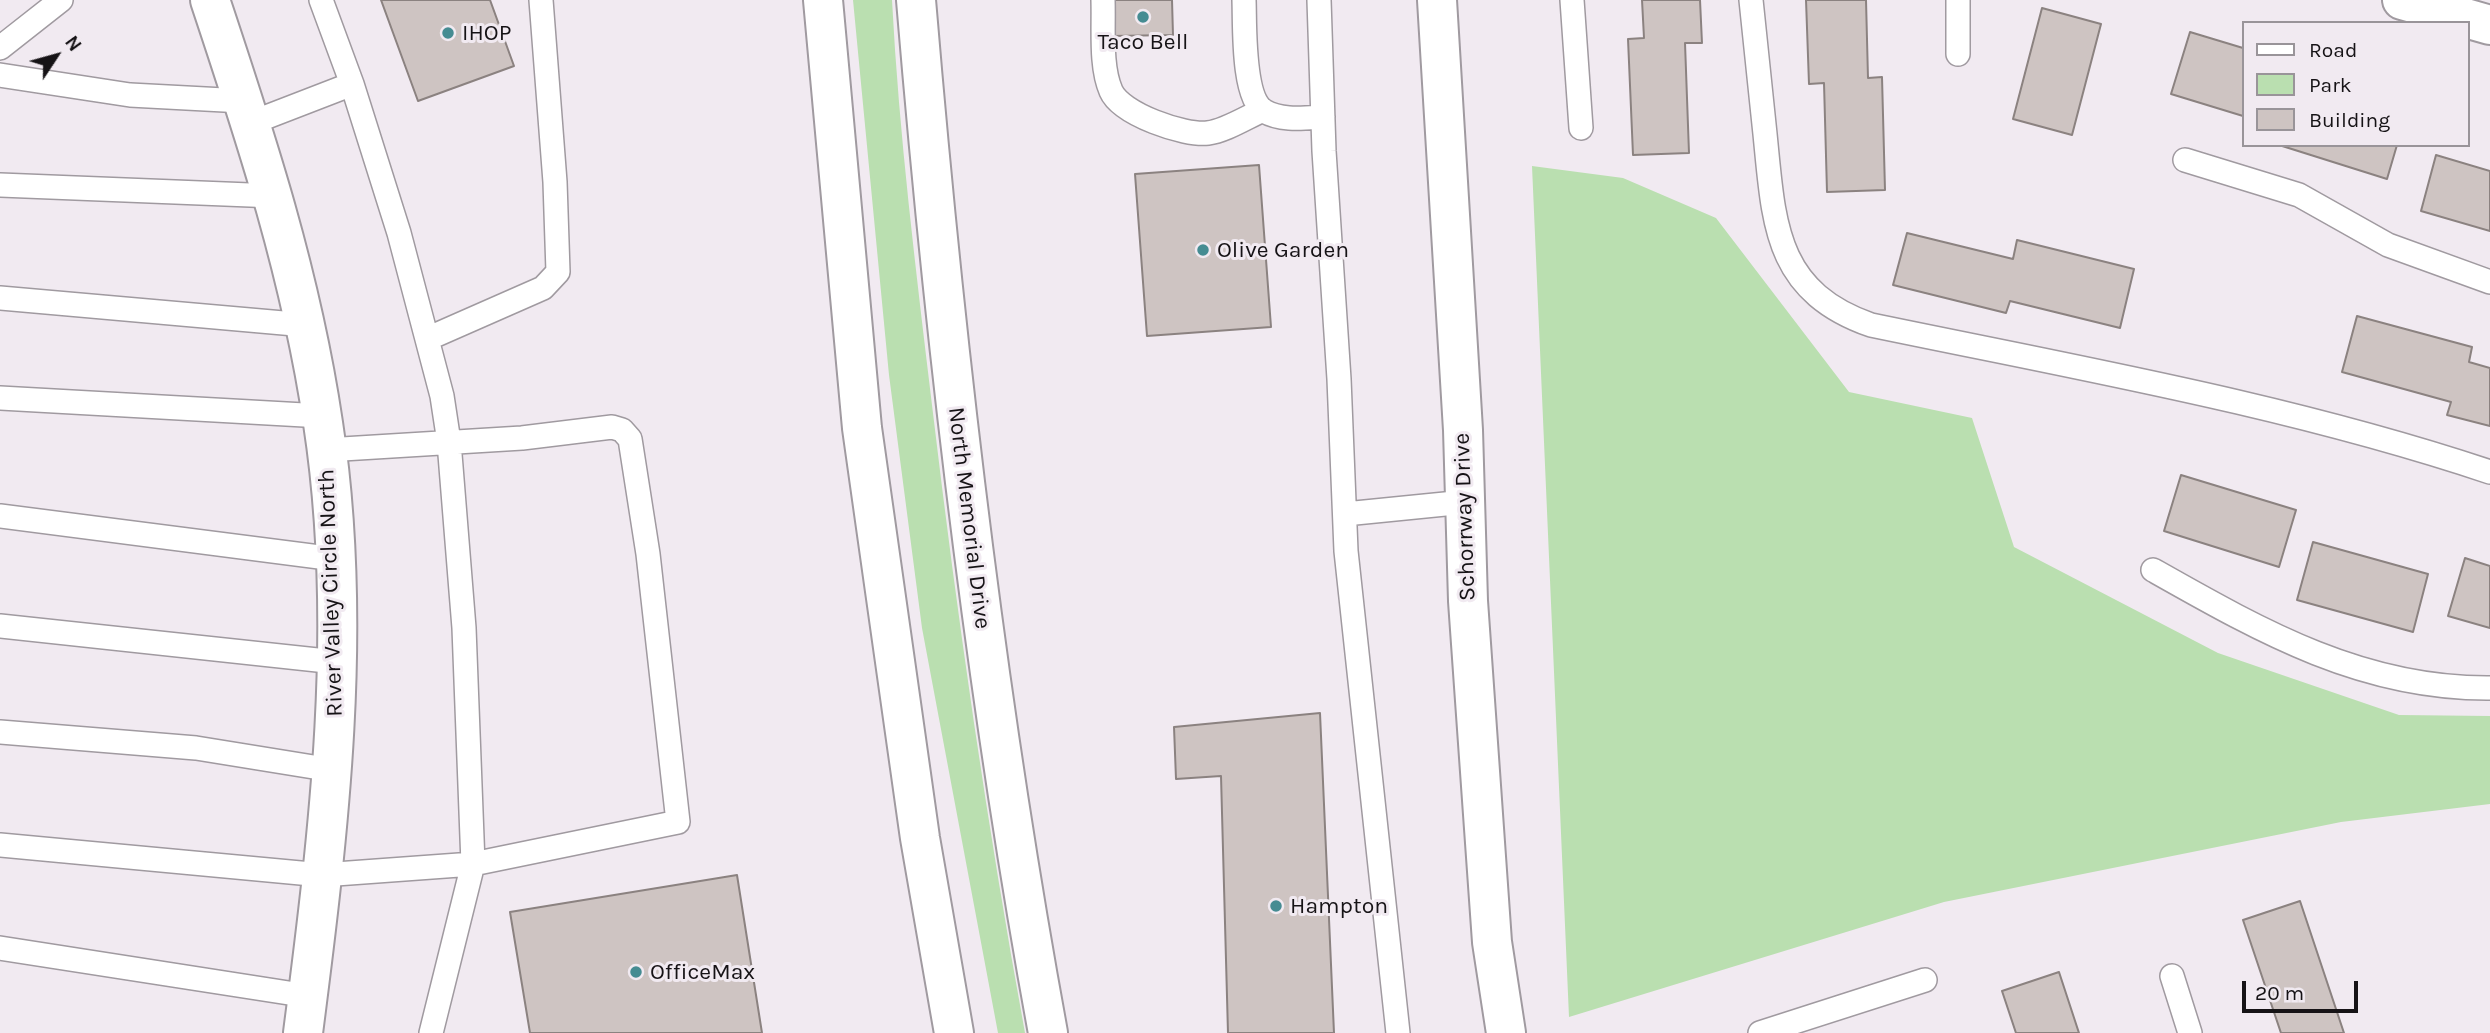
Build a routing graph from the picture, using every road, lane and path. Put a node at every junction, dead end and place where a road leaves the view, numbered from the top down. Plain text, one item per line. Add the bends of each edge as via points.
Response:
1 (61, 0) edge
2 (210, 0) edge
3 (321, 0) edge
4 (541, 0) edge
5 (823, 0) edge
6 (916, 0) edge
7 (1103, 0) edge
8 (1244, 0) edge
9 (1319, 0) edge
10 (1437, 0) edge
11 (1572, 0) edge
12 (1751, 0) edge
13 (1958, 0) edge
14 (2402, 0) edge
15 (2490, 25) edge
16 (0, 48) edge
17 (1958, 54) dead end
18 (0, 75) edge
19 (352, 84) junction
20 (1263, 110) junction
21 (247, 112) junction
22 (1323, 117) junction
23 (1581, 128) dead end
24 (2185, 160) dead end
25 (0, 185) edge
26 (275, 196) junction
27 (2490, 282) edge
28 (0, 298) edge
29 (306, 325) junction
30 (427, 339) junction
31 (0, 398) edge
32 (324, 433) junction
33 (449, 442) junction
34 (2490, 472) edge
35 (1465, 502) junction
36 (1345, 514) junction
37 (0, 516) edge
38 (335, 559) junction
39 (2152, 570) dead end
40 (0, 626) edge
41 (337, 662) junction
42 (2490, 688) edge
43 (0, 732) edge
44 (332, 770) junction
45 (0, 845) edge
46 (472, 864) junction
47 (322, 875) junction
48 (0, 948) edge
49 (2172, 976) dead end
50 (1925, 981) dead end
51 (305, 1015) edge
52 (431, 1033) edge
53 (954, 1033) edge
54 (1048, 1033) edge
55 (1398, 1033) edge
56 (1506, 1033) edge
57 (1760, 1033) edge
58 (2190, 1033) edge

1 - 16 lane
2 - 21 street, River Valley Circle North
3 - 19 lane
4 - 30 lane via 558,272 543,288
5 - 53 street via 862,428 920,838
6 - 54 street, North Memorial Drive via 937,251 977,593
7 - 20 lane via 1107,79 1112,95 1138,114 1165,127 1208,133
8 - 20 lane via 1248,70 1253,97
9 - 22 lane
10 - 35 street, Schorrway Drive
11 - 23 lane
12 - 34 lane via 1773,217 1800,277 1840,314 1871,325 2367,434
13 - 17 lane
14 - 15 street
18 - 21 lane
19 - 21 lane
19 - 30 lane
20 - 22 lane via 1288,118
21 - 26 street, River Valley Circle North
22 - 36 lane
24 - 27 lane via 2299,195 2388,245
25 - 26 lane
26 - 29 street, River Valley Circle North
28 - 29 lane
29 - 32 street, River Valley Circle North
30 - 33 lane
31 - 32 lane
32 - 33 lane
32 - 38 street, River Valley Circle North
33 - 46 lane via 464,628
33 - 46 lane via 612,427 630,439 648,554 678,822
35 - 36 lane
35 - 56 street, Schorrway Drive via 1491,929
36 - 55 lane
37 - 38 lane
38 - 41 street, River Valley Circle North
39 - 42 lane via 2263,632 2348,666 2413,684
40 - 41 lane
41 - 44 street, River Valley Circle North
43 - 44 lane via 196,748
44 - 47 street, River Valley Circle North
45 - 47 lane
46 - 47 lane
46 - 52 lane
47 - 51 street, River Valley Circle North
48 - 51 lane
49 - 58 lane
50 - 57 lane

